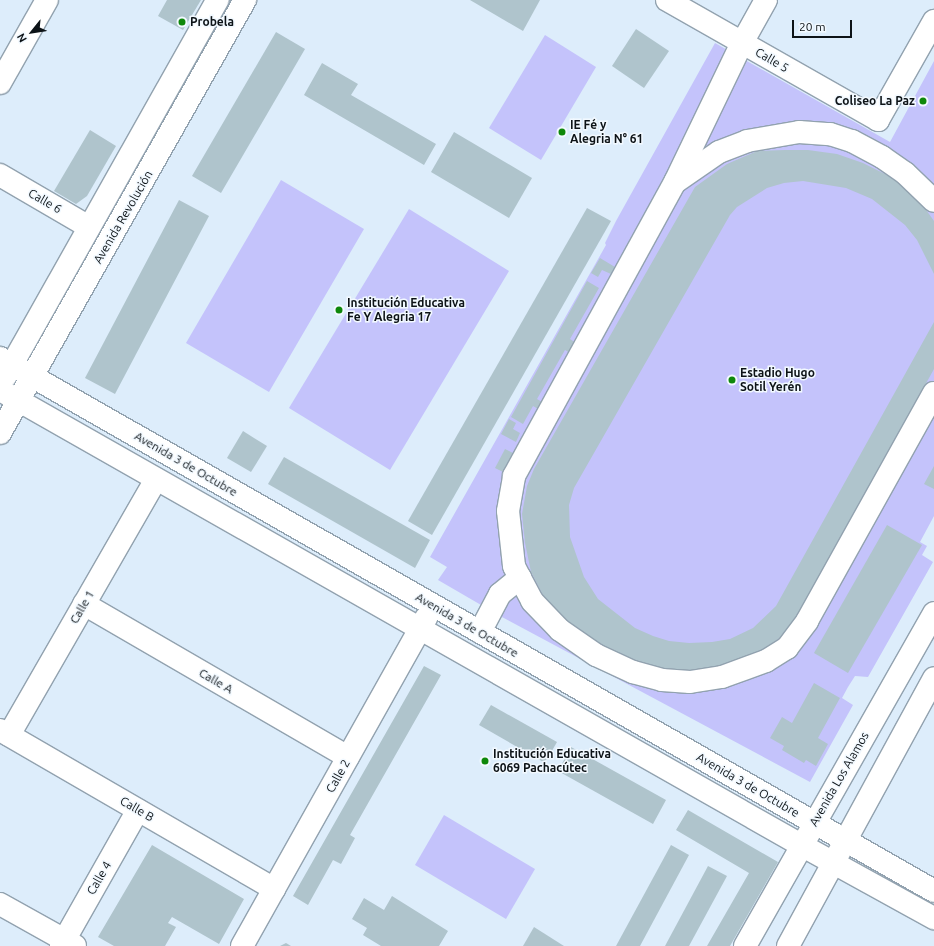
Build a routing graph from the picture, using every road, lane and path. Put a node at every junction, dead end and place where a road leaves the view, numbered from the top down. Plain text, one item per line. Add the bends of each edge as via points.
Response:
1 (47, 0) edge
2 (217, 0) edge
3 (245, 0) edge
4 (667, 0) edge
5 (766, 0) edge
6 (934, 21) edge
7 (742, 43) junction
8 (0, 82) edge
9 (0, 176) edge
10 (675, 182) junction
11 (934, 201) edge
12 (89, 227) junction
13 (6, 361) edge
14 (32, 376) junction
15 (0, 385) edge
16 (934, 392) edge
17 (9, 395) edge
18 (0, 433) edge
19 (185, 463) junction
20 (164, 483) junction
21 (520, 578) junction
22 (84, 604) junction
23 (434, 606) junction
24 (934, 613) edge
25 (421, 629) junction
26 (480, 632) junction
27 (934, 678) edge
28 (927, 706) edge
29 (4, 732) edge
30 (348, 757) junction
31 (138, 810) junction
32 (814, 823) junction
33 (845, 840) junction
34 (801, 845) junction
35 (834, 863) junction
36 (274, 889) junction
37 (934, 891) edge
38 (0, 904) edge
39 (934, 918) edge
40 (67, 944) edge
41 (242, 946) edge
42 (744, 946) edge
43 (788, 946) edge

1 - 8 street
2 - 12 street, Avenida Revolución
3 - 14 street, Avenida Revolución
4 - 7 street, Calle 5
5 - 7 street
6 - 7 street, Calle 5 via 878,120
7 - 10 street
9 - 12 street, Calle 6
10 - 11 street via 719,152 747,141 799,132 830,134 852,141 882,157 905,173
10 - 21 street via 514,476 508,511 514,566
12 - 13 street, Avenida Revolución
13 - 14 street, Avenida 3 de Octubre
13 - 15 street, Avenida Revolución
14 - 17 street, Avenida Revolución
14 - 19 street, Avenida 3 de Octubre
16 - 21 street via 807,621 787,648 766,661 722,677 690,682 662,680 633,672 596,655 560,630 532,601
17 - 18 street, Avenida Revolución
17 - 20 street
19 - 20 street, Calle 1
19 - 23 street, Avenida 3 de Octubre
20 - 22 street, Calle 1
20 - 25 street
21 - 26 street via 500,594
22 - 29 street, Calle 1
22 - 30 street, Calle A
23 - 25 street, Calle 2
23 - 26 street, Avenida 3 de Octubre
24 - 32 street, Avenida Los Alamos
25 - 30 street, Calle 2
25 - 34 street
26 - 32 street, Avenida 3 de Octubre
27 - 28 street
28 - 33 street
29 - 31 street, Calle B
30 - 36 street, Calle 2
31 - 36 street, Calle B
31 - 40 street, Calle 4
32 - 33 street, Avenida 3 de Octubre
32 - 34 street, Avenida Los Alamos
33 - 35 street
33 - 37 street, Avenida 3 de Octubre
34 - 35 street
34 - 42 street, Avenida Los Alamos
35 - 39 street
35 - 43 street
36 - 41 street, Calle 2
38 - 40 street

